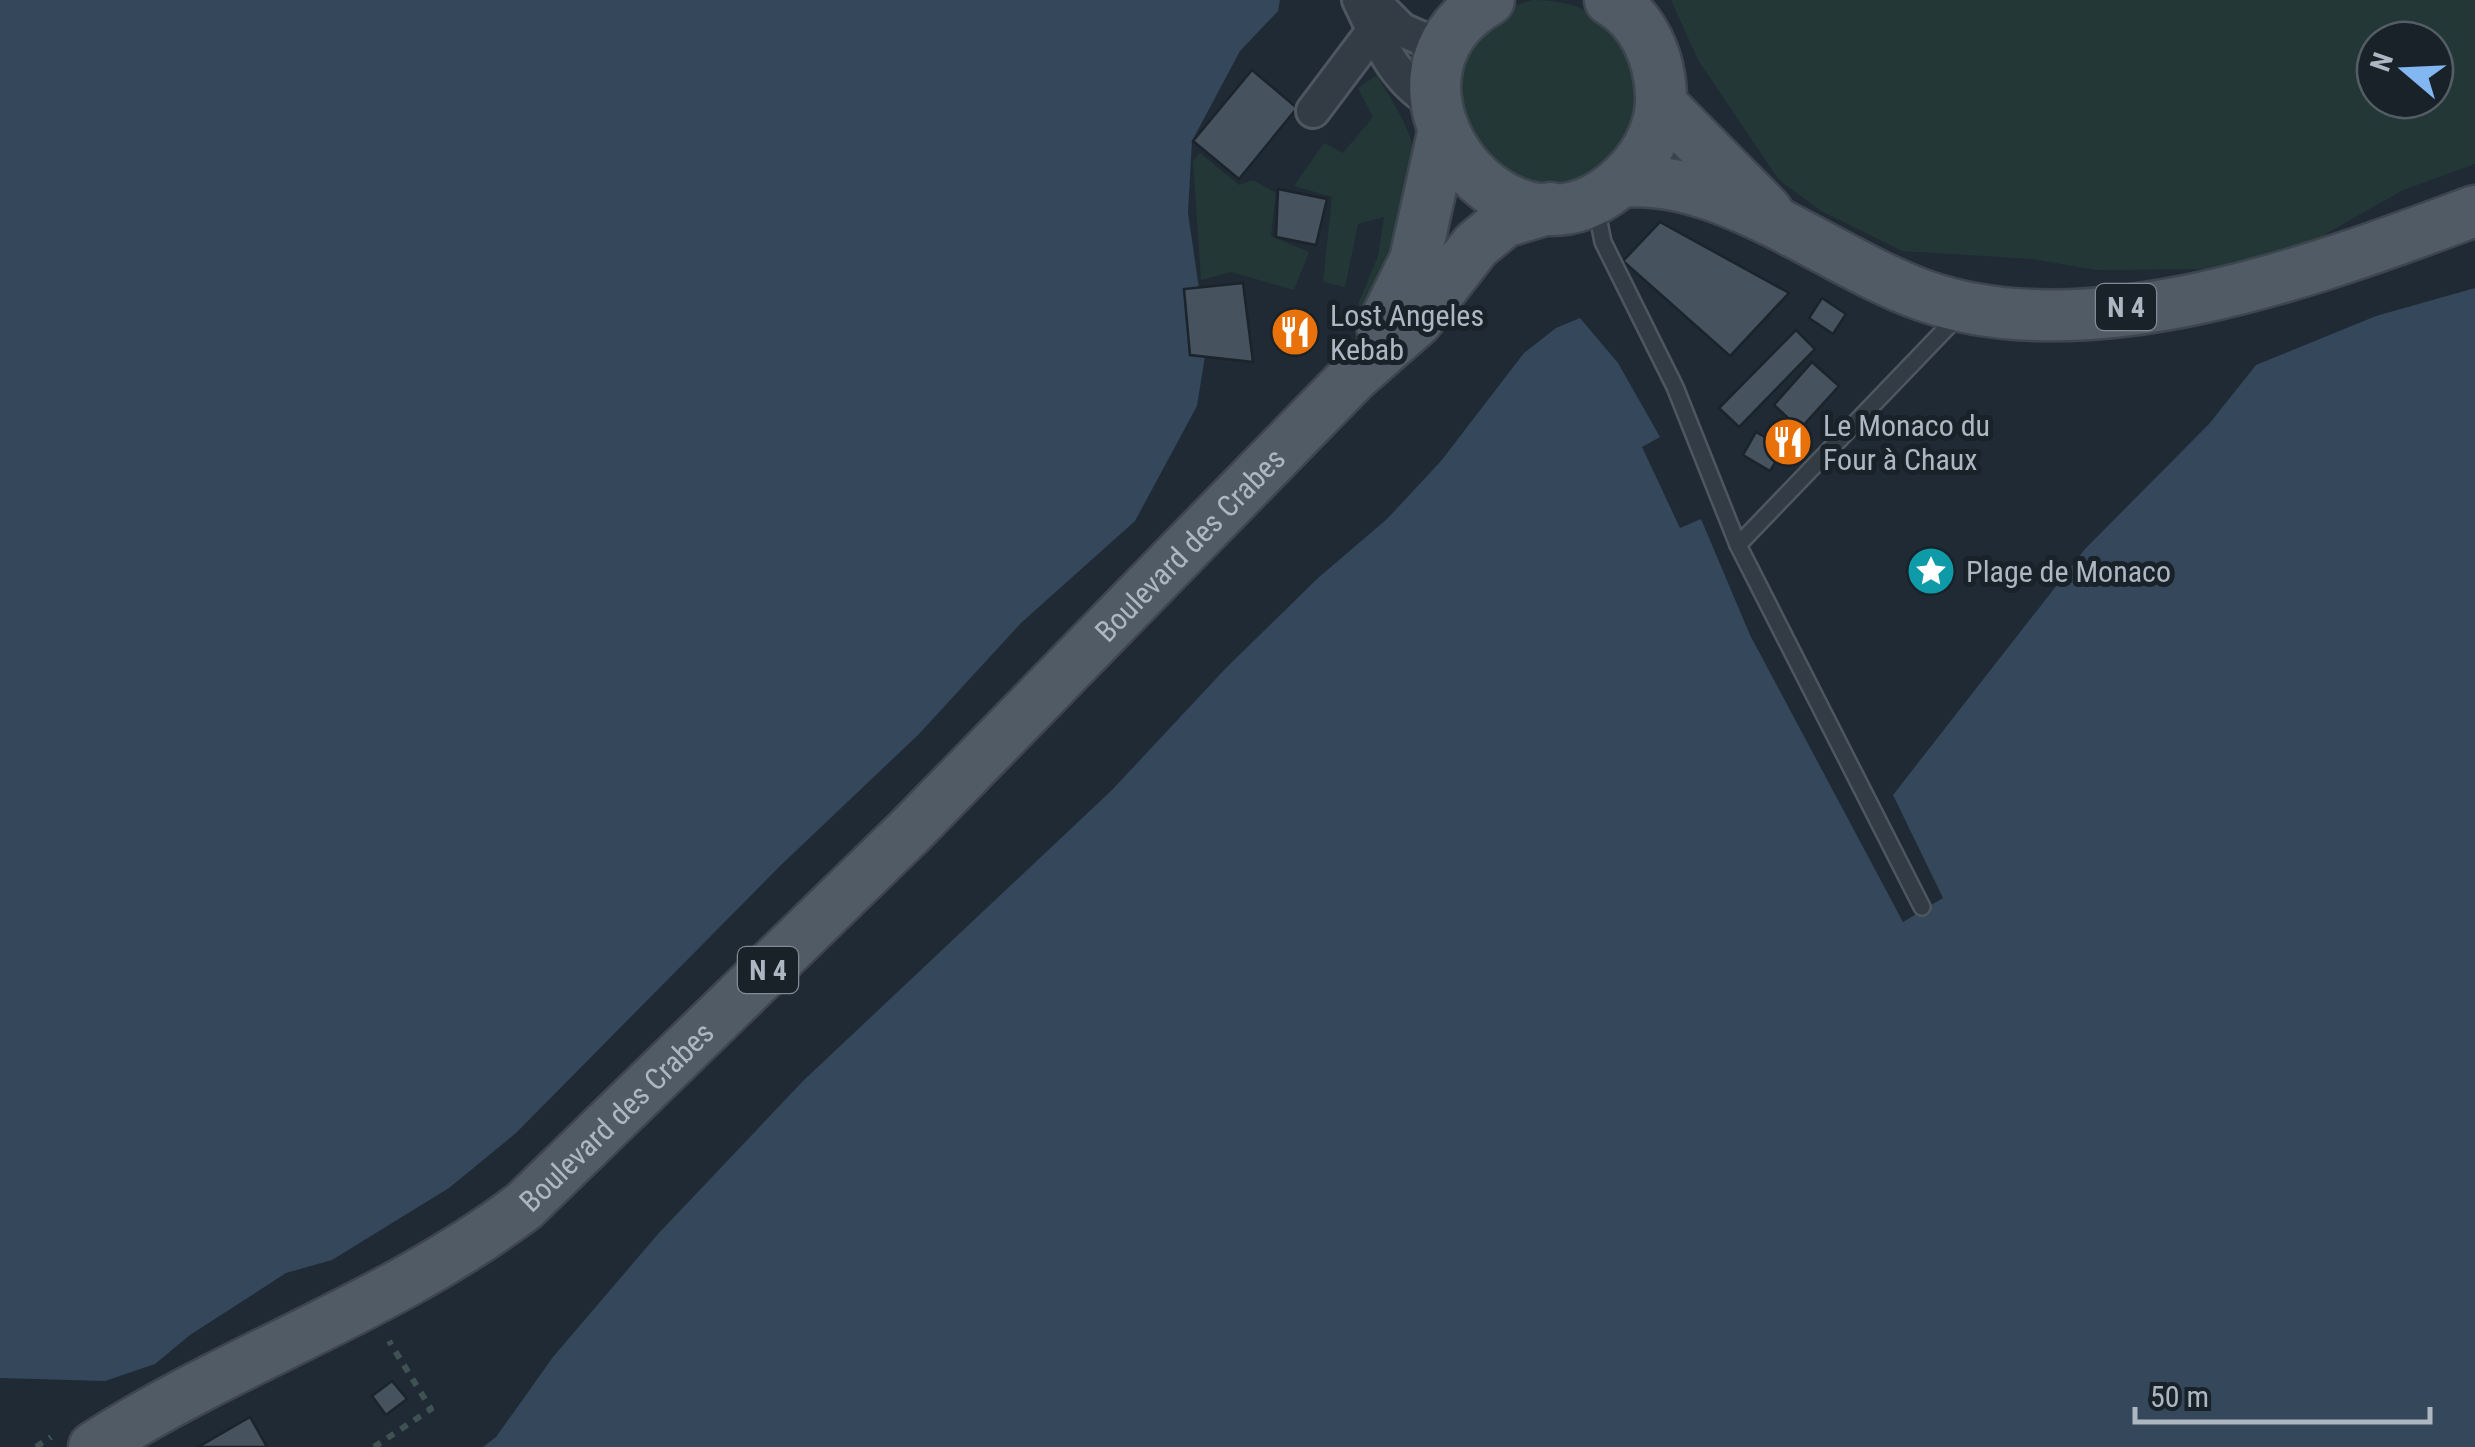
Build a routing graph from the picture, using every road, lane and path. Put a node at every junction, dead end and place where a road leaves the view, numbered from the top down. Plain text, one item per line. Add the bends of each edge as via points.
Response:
1 (1359, 0) edge
2 (1489, 0) edge
3 (1610, 0) edge
4 (1373, 15) edge
5 (1446, 49) junction
6 (1662, 105) junction
7 (1313, 111) dead end
8 (1440, 119) junction
9 (1588, 196) junction
10 (2475, 211) edge
11 (1781, 226) junction
12 (1966, 307) junction
13 (1353, 376) junction
14 (1738, 545) junction
15 (1922, 907) dead end
16 (382, 1329) dead end
17 (79, 1438) edge
18 (36, 1447) edge
19 (374, 1447) edge

1 - 4 street
2 - 5 main road via 1460,25
3 - 6 main road via 1638,24 1652,49
4 - 5 street
4 - 7 street
4 - 8 street via 1402,79
5 - 8 main road, Boulevard des Crabes via 1438,76
6 - 9 main road via 1641,160
6 - 11 main road, N 4
8 - 9 main road via 1474,180 1523,205
8 - 13 main road, Boulevard des Crabes / N 4 via 1429,213 1407,283
9 - 11 main road, N 4 via 1646,180 1680,185
9 - 13 main road, Boulevard des Crabes / N 4 via 1504,222 1476,245 1418,322
9 - 14 lane
10 - 12 main road, N 4 via 2240,292 2069,313
11 - 12 main road, N 4 via 1894,284
12 - 14 lane
13 - 17 main road, Boulevard des Crabes / N 4 via 910,832 524,1206 418,1276
14 - 15 lane
16 - 19 path via 431,1409
17 - 18 path

